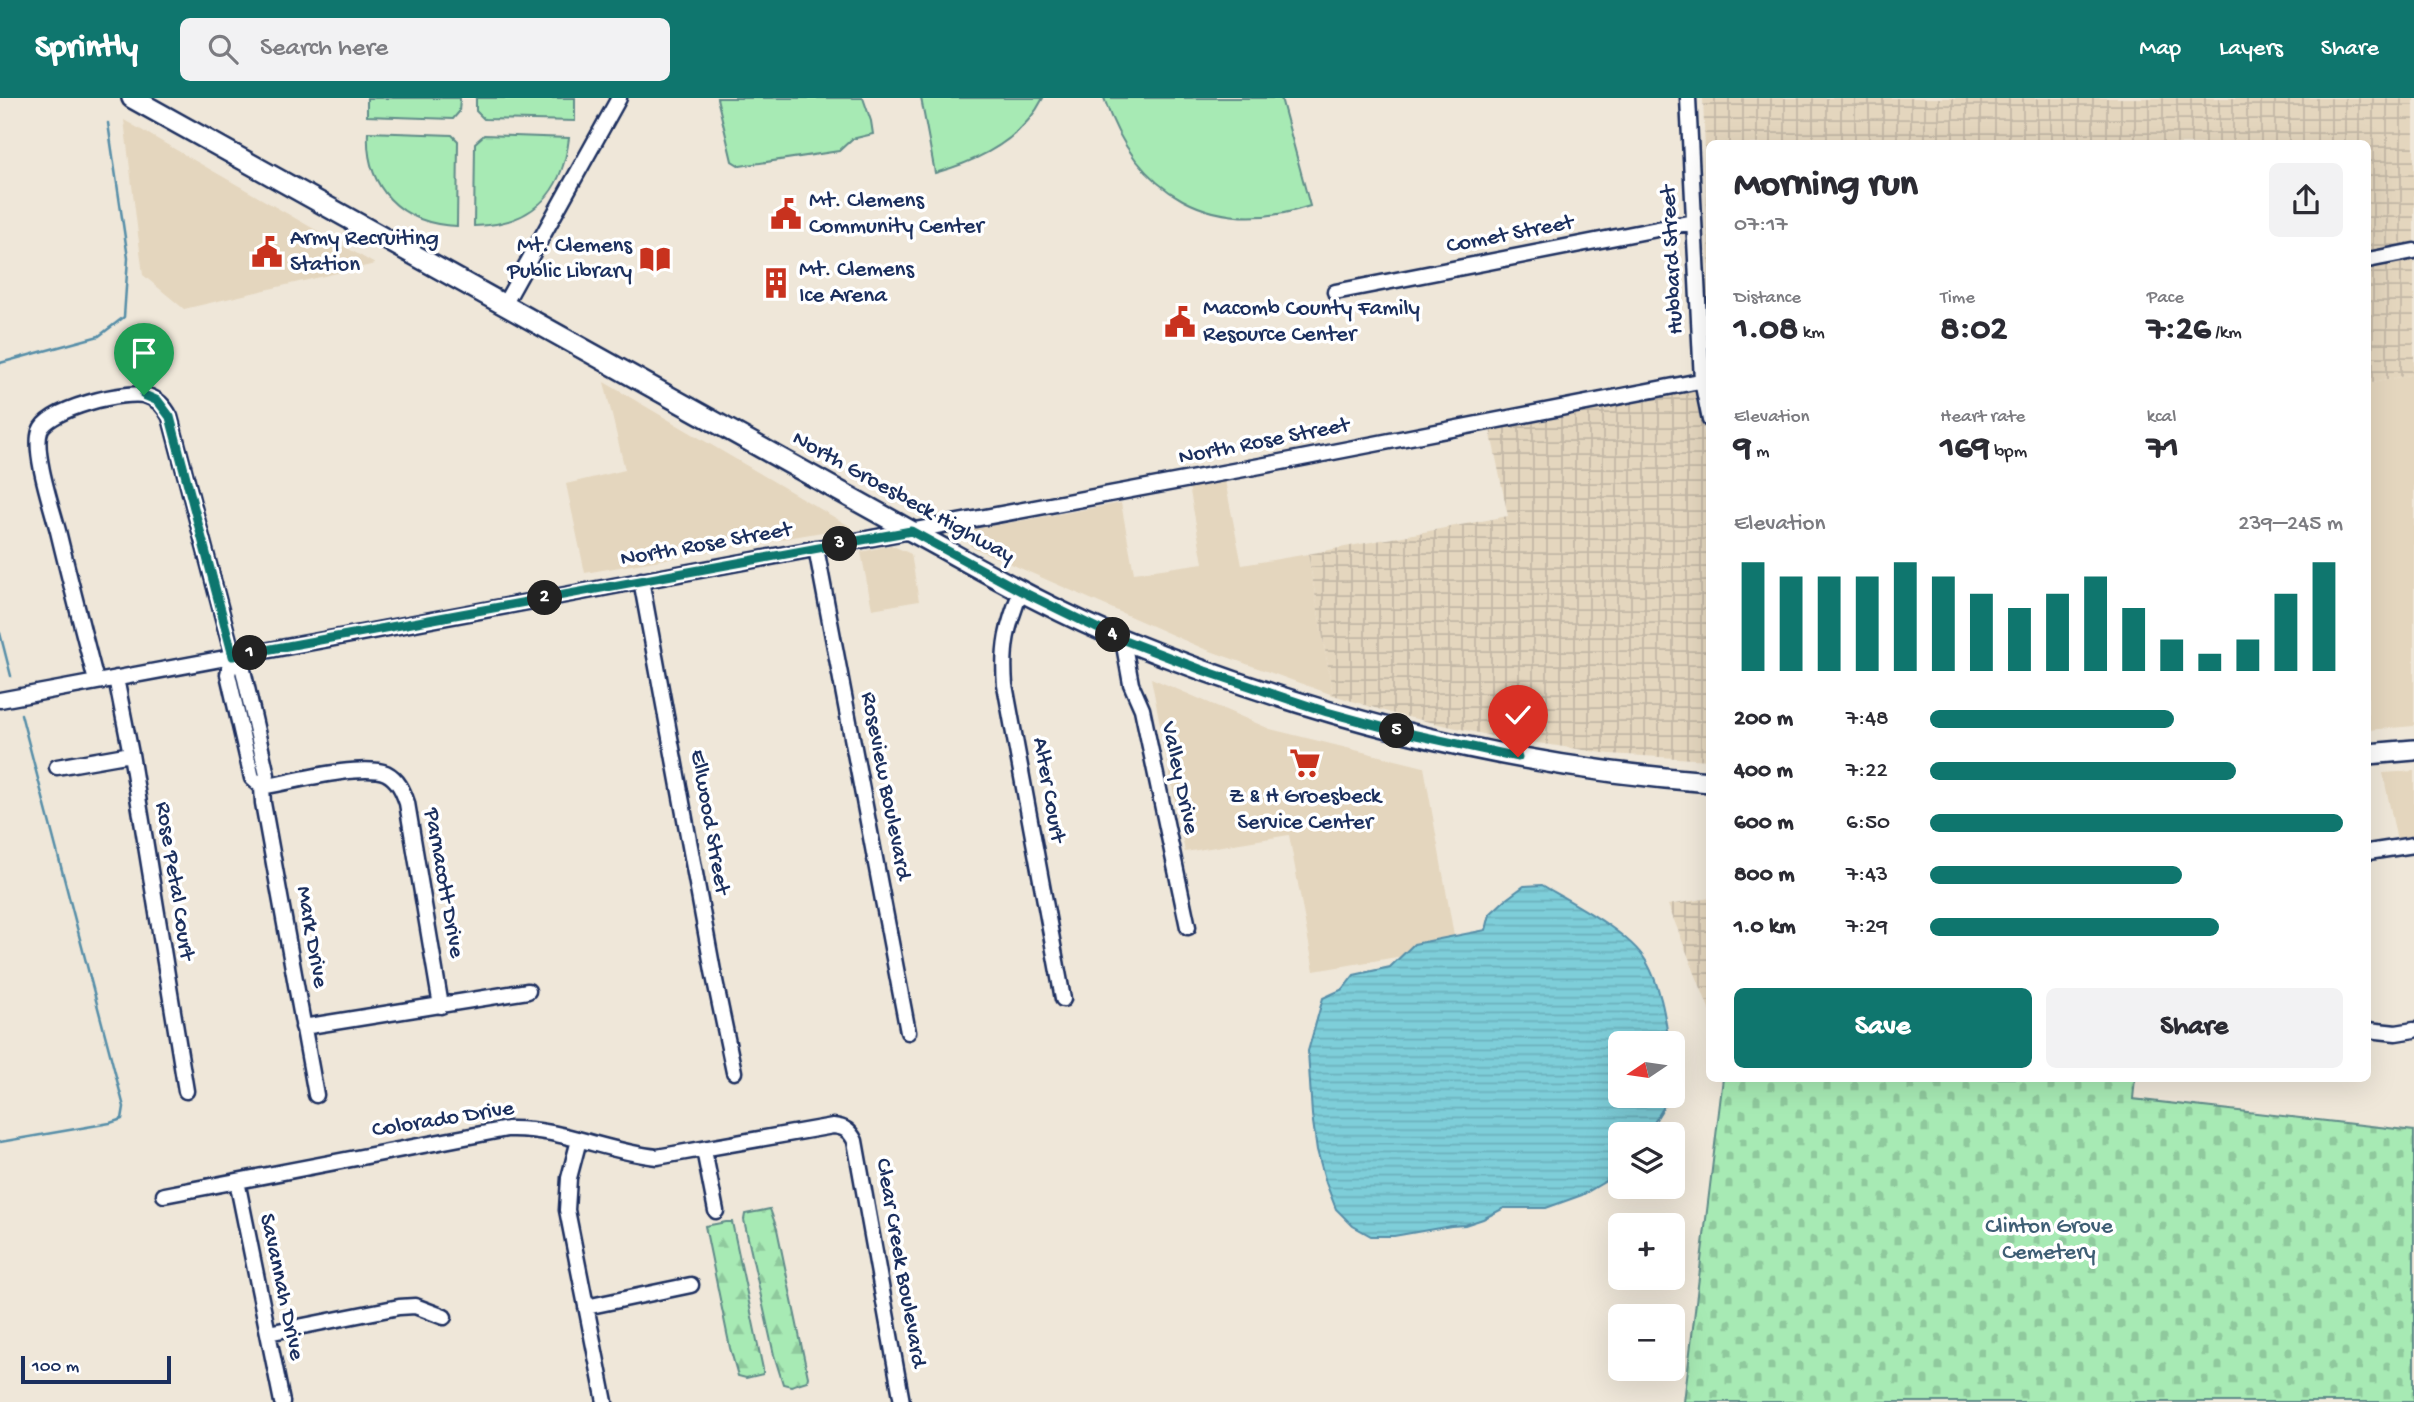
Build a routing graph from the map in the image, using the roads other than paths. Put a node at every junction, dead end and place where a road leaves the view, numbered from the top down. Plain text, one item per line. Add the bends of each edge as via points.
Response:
1 (132, 98) edge
2 (619, 98) edge
3 (1688, 98) edge
4 (1693, 222) junction
5 (2414, 251) edge
6 (2371, 259) edge
7 (1335, 292) dead end
8 (504, 305) junction
9 (1706, 380) edge
10 (911, 531) junction
11 (816, 548) junction
12 (641, 580) junction
13 (1021, 591) junction
14 (1123, 640) junction
15 (233, 656) junction
16 (116, 678) junction
17 (96, 681) junction
18 (0, 699) edge
19 (2414, 750) edge
20 (131, 754) junction
21 (2371, 754) edge
22 (57, 767) dead end
23 (1706, 782) edge
24 (262, 787) junction
25 (2414, 845) edge
26 (2371, 852) edge
27 (1188, 927) dead end
28 (528, 991) dead end
29 (1063, 999) dead end
30 (441, 1006) junction
31 (303, 1027) junction
32 (2371, 1030) edge
33 (2414, 1030) edge
34 (908, 1032) dead end
35 (2396, 1033) junction
36 (2414, 1041) edge
37 (734, 1072) dead end
38 (186, 1091) dead end
39 (316, 1095) dead end
40 (851, 1133) joint
41 (579, 1140) junction
42 (704, 1150) junction
43 (237, 1181) junction
44 (164, 1195) dead end
45 (716, 1212) dead end
46 (691, 1285) dead end
47 (586, 1307) junction
48 (444, 1317) dead end
49 (268, 1333) junction
50 (282, 1402) edge
51 (605, 1402) edge
52 (902, 1402) edge

1 - 8 main road, North Groesbeck Highway
2 - 8 street
3 - 4 street, Hubbard Street
4 - 7 street, Comet Street
4 - 9 street, Hubbard Street
5 - 6 street
8 - 10 main road, North Groesbeck Highway
9 - 10 street, North Rose Street
10 - 11 street, North Rose Street
10 - 13 main road, North Groesbeck Highway
11 - 12 street, North Rose Street
11 - 34 street, Roseview Boulevard
12 - 15 street, North Rose Street
12 - 37 street, Ellwood Street
13 - 14 main road, North Groesbeck Highway
13 - 29 street, Alter Court via 1004,640 1005,685
14 - 23 main road, North Groesbeck Highway via 1268,693 1393,730 1518,757
14 - 27 street, Valley Drive
15 - 16 street, North Rose Street
15 - 17 street, Mark Drive via 170,417 163,405 144,395 128,395 54,416 42,427 38,441
15 - 24 street, Mark Drive via 228,674 252,778
16 - 17 street, North Rose Street
16 - 20 street, Rose Petal Court
17 - 18 street, North Rose Street
19 - 21 main road
20 - 22 street
20 - 38 street, Rose Petal Court
24 - 30 street, Parnacott Drive via 365,770 395,780 407,803
24 - 31 street, Mark Drive
25 - 26 street
28 - 30 street
30 - 31 street
31 - 39 street, Mark Drive
32 - 35 street
33 - 35 street
35 - 36 street
40 - 42 street, Colorado Drive via 833,1126
40 - 52 street, Clear Creek Boulevard
41 - 42 street, Colorado Drive via 657,1157
41 - 43 street, Colorado Drive via 508,1129
41 - 47 street via 567,1210
42 - 45 street
43 - 44 street, Colorado Drive
43 - 49 street, Savannah Drive
46 - 47 street
47 - 51 street
48 - 49 street via 415,1306 399,1307
49 - 50 street, Savannah Drive

